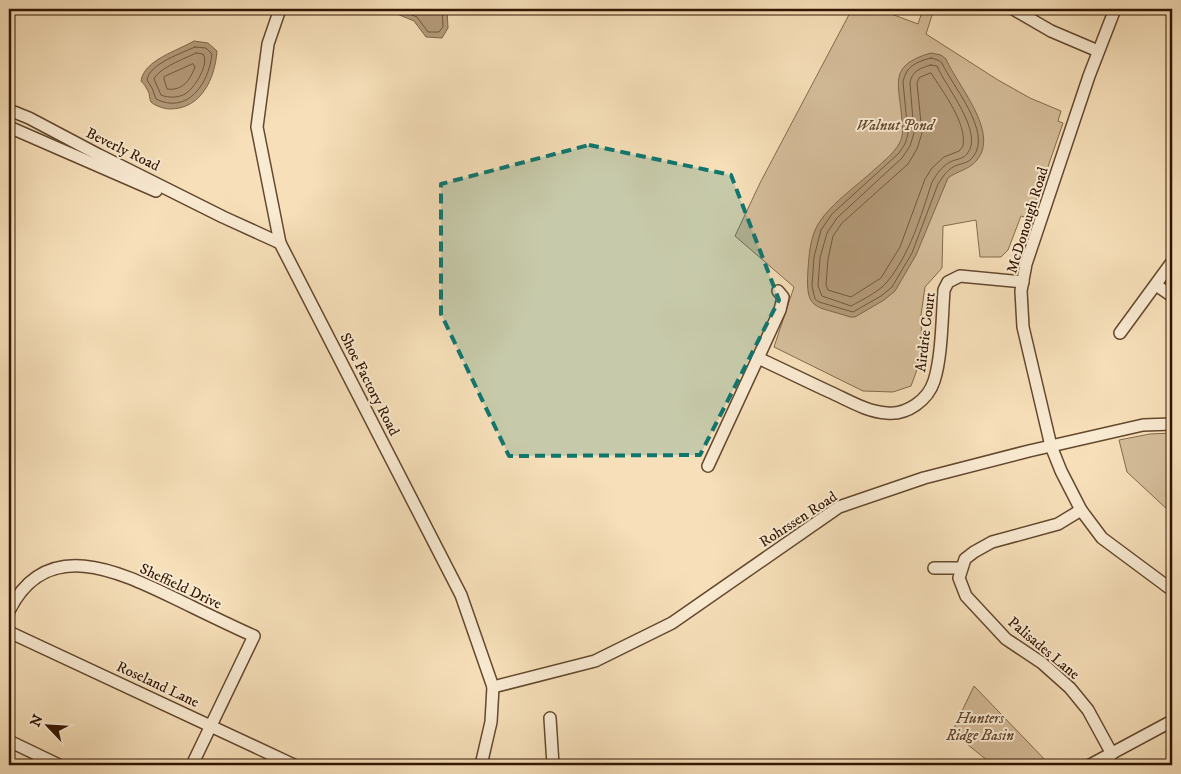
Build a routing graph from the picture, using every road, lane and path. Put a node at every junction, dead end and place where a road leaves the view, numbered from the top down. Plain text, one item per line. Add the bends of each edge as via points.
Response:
1 (280, 9) edge
2 (1013, 9) edge
3 (1115, 9) edge
4 (1098, 51) junction
5 (9, 110) edge
6 (9, 127) edge
7 (223, 217) junction
8 (280, 243) junction
9 (1172, 262) edge
10 (1023, 282) junction
11 (1156, 285) junction
12 (778, 291) dead end
13 (1172, 296) edge
14 (1120, 333) dead end
15 (758, 358) junction
16 (1172, 424) edge
17 (1051, 446) junction
18 (708, 466) dead end
19 (1081, 510) junction
20 (934, 568) dead end
21 (961, 568) junction
22 (1172, 590) edge
23 (9, 611) edge
24 (9, 632) edge
25 (493, 687) junction
26 (550, 718) dead end
27 (1172, 721) edge
28 (211, 726) junction
29 (9, 741) edge
30 (1112, 754) junction
31 (59, 765) edge
32 (192, 765) edge
33 (294, 765) edge
34 (481, 765) edge
35 (553, 765) edge
36 (1090, 765) edge

1 - 8 street, Shoe Factory Road via 268,44 257,127
2 - 4 street via 1051,31
3 - 4 street, McDonough Road
4 - 10 street, McDonough Road via 1026,264
5 - 7 street, Beverly Road
6 - 7 street, Beverly Road via 198,210
7 - 8 street, Beverly Road
8 - 25 street, Shoe Factory Road via 461,595
9 - 11 street
10 - 15 street, Airdrie Court via 960,276 948,282 944,290 934,383 914,407 902,412 865,408
10 - 17 street, McDonough Road via 1023,327
11 - 13 street
11 - 14 street
12 - 15 street via 783,297 780,310
15 - 18 street
16 - 17 street, Rohrssen Road via 1143,425
17 - 19 street, McDonough Road
17 - 25 street, Rohrssen Road via 924,478 839,507 672,623 596,661
19 - 21 street via 1058,524 992,542 965,559
19 - 22 street, McDonough Road via 1102,538
20 - 21 street
21 - 30 street, Palisades Lane via 959,578 966,596 1006,639 1042,663 1070,688 1088,710
23 - 28 street, Sheffield Drive via 27,585 46,572 67,565 95,567 139,581 254,636
24 - 28 street, Roseland Lane
25 - 34 street, Shoe Factory Road via 491,722
26 - 35 street
27 - 30 street
28 - 32 street
28 - 33 street, Roseland Lane
29 - 31 street
30 - 36 street

